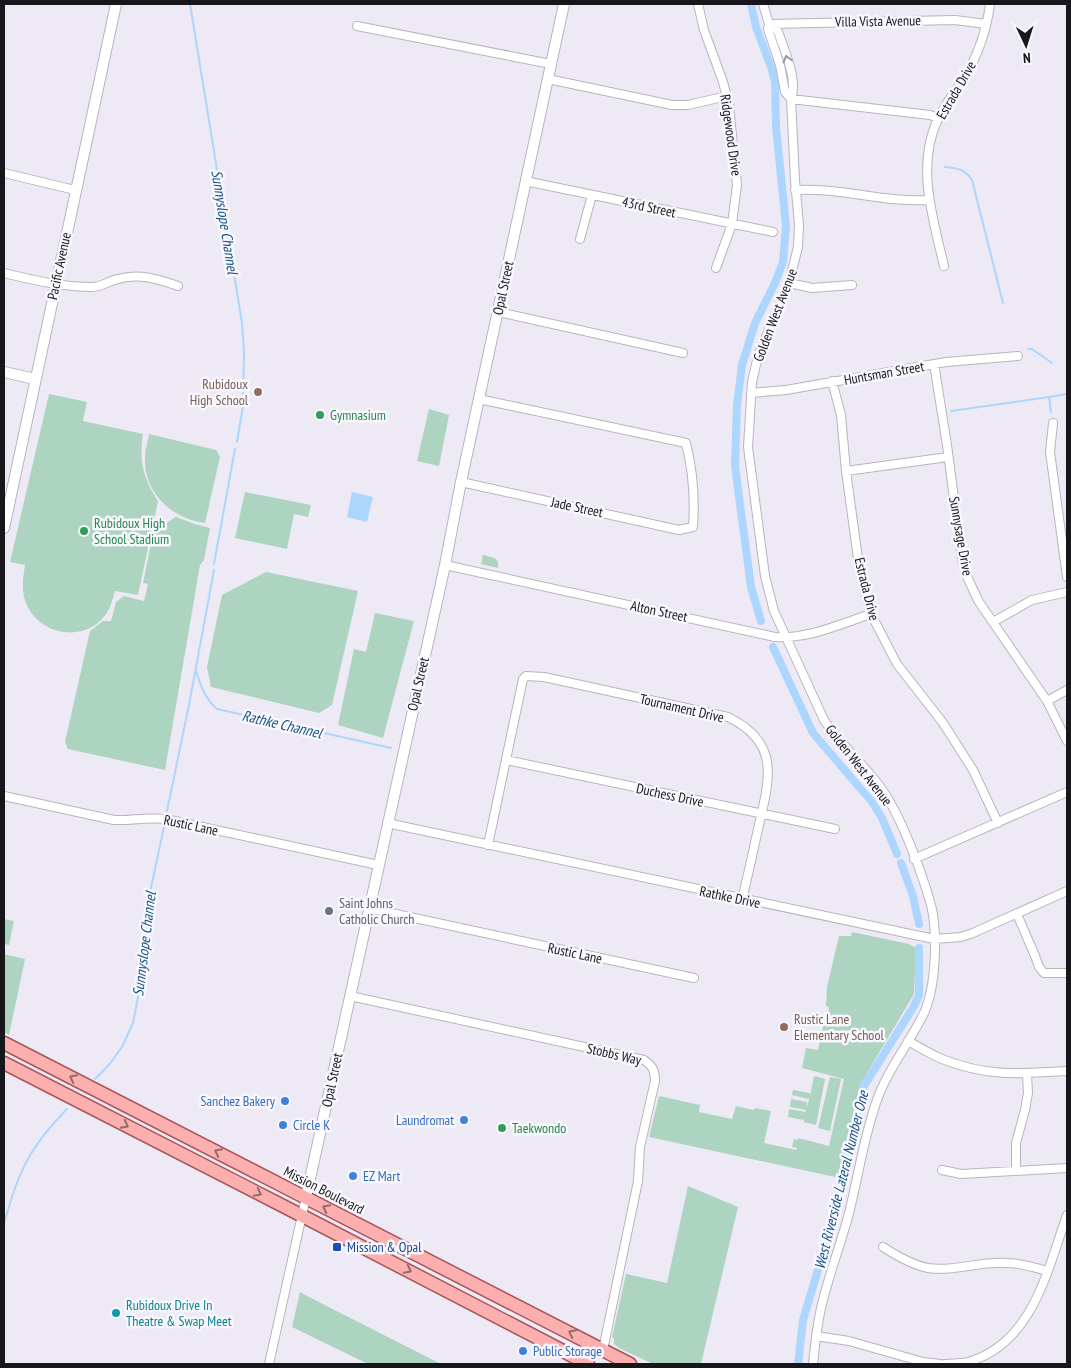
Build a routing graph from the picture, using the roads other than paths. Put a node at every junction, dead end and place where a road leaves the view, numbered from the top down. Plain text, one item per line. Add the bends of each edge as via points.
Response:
1 (116, 4) edge
2 (564, 4) edge
3 (698, 4) edge
4 (763, 4) edge
5 (990, 4) edge
6 (769, 24) junction
7 (986, 24) junction
8 (357, 26) dead end
9 (551, 64) junction
10 (548, 79) junction
11 (727, 96) junction
12 (791, 99) junction
13 (938, 118) junction
14 (4, 173) edge
15 (526, 181) junction
16 (76, 190) junction
17 (796, 190) junction
18 (592, 195) junction
19 (929, 200) junction
20 (732, 224) junction
21 (773, 232) dead end
22 (580, 239) dead end
23 (944, 266) dead end
24 (716, 268) dead end
25 (4, 273) edge
26 (789, 283) junction
27 (56, 284) junction
28 (852, 285) dead end
29 (178, 286) dead end
30 (498, 312) junction
31 (684, 353) dead end
32 (1018, 356) dead end
33 (934, 364) junction
34 (4, 372) edge
35 (35, 380) junction
36 (832, 382) junction
37 (751, 393) junction
38 (480, 399) junction
39 (1053, 423) dead end
40 (948, 457) junction
41 (846, 471) junction
42 (461, 482) junction
43 (4, 528) edge
44 (445, 565) junction
45 (1067, 577) edge
46 (1067, 592) edge
47 (871, 614) junction
48 (993, 622) junction
49 (785, 638) junction
50 (1067, 690) edge
51 (1046, 701) junction
52 (1067, 741) edge
53 (506, 760) junction
54 (1067, 792) edge
55 (4, 796) edge
56 (762, 814) junction
57 (387, 823) junction
58 (998, 823) junction
59 (835, 830) dead end
60 (488, 846) junction
61 (914, 859) junction
62 (378, 865) junction
63 (1067, 892) edge
64 (742, 899) junction
65 (368, 908) junction
66 (1017, 914) junction
67 (934, 939) junction
68 (1067, 973) edge
69 (694, 978) dead end
70 (350, 996) junction
71 (908, 1041) junction
72 (4, 1043) edge
73 (4, 1063) edge
74 (1067, 1071) edge
75 (1028, 1074) junction
76 (1067, 1168) edge
77 (942, 1170) dead end
78 (1016, 1170) junction
79 (306, 1197) junction
80 (1067, 1215) edge
81 (302, 1216) junction
82 (883, 1248) dead end
83 (1047, 1271) junction
84 (816, 1336) junction
85 (603, 1350) junction
86 (922, 1363) edge
87 (271, 1364) edge
88 (588, 1364) edge
89 (630, 1364) edge
90 (813, 1364) edge
91 (940, 1364) edge
92 (945, 1364) edge

1 - 16 street, Pacific Avenue
2 - 9 street, Opal Street
3 - 11 street, Ridgewood Drive
4 - 6 street, Golden West Avenue
5 - 7 street, Estrada Drive
6 - 7 street, Villa Vista Avenue via 955,20
6 - 12 street, Golden West Avenue via 776,28 784,50 794,92
7 - 13 street, Estrada Drive via 973,62
8 - 9 street
9 - 10 street, Opal Street
10 - 11 street via 672,105 688,105
10 - 15 street, Opal Street
11 - 20 street, Ridgewood Drive via 737,185
12 - 13 street
12 - 17 street, Golden West Avenue
13 - 19 street, Estrada Drive via 928,158
14 - 16 street
15 - 18 street, 43rd Street
15 - 30 street, Opal Street
16 - 27 street, Pacific Avenue
17 - 19 street via 889,200
17 - 26 street, Golden West Avenue via 798,247
18 - 20 street, 43rd Street
18 - 22 street
19 - 23 street, Estrada Drive
20 - 21 street, 43rd Street
20 - 24 street, Ridgewood Drive
25 - 27 street
26 - 28 street via 812,288
26 - 37 street, Golden West Avenue via 761,346
27 - 29 street via 96,287 134,276
27 - 35 street, Pacific Avenue
30 - 31 street
30 - 38 street, Opal Street
32 - 33 street, Huntsman Street
33 - 36 street, Huntsman Street
33 - 40 street, Sunnysage Drive
34 - 35 street
35 - 43 street, Pacific Avenue
36 - 37 street, Huntsman Street
36 - 41 street, Estrada Drive via 841,415
37 - 49 street, Golden West Avenue via 748,447 762,558 774,611
38 - 42 street, Opal Street
38 - 42 street, Jade Street via 686,443 694,506 693,527 679,530
39 - 45 street via 1050,452
40 - 41 street
40 - 48 street, Sunnysage Drive via 962,559 971,588
41 - 47 street, Estrada Drive via 859,566
42 - 44 street, Opal Street
44 - 49 street, Alton Street
44 - 57 street, Opal Street
46 - 48 street via 1032,600
47 - 49 street, Alton Street via 806,635
47 - 58 street, Estrada Drive via 897,664 943,723 973,770
48 - 51 street, Sunnysage Drive
49 - 61 street, Golden West Avenue via 824,720 886,796
50 - 51 street
51 - 52 street, Sunnysage Drive
53 - 56 street, Duchess Drive
53 - 56 street, Tournament Drive via 523,680 532,675 544,677 728,717 744,725 755,736 767,762 768,778
53 - 60 street
54 - 58 street
55 - 62 street, Rustic Lane via 114,820 146,817 170,820
56 - 59 street, Duchess Drive
56 - 64 street, Tournament Drive
57 - 60 street, Rathke Drive
57 - 62 street, Opal Street
58 - 61 street
60 - 64 street, Rathke Drive
61 - 67 street, Golden West Avenue via 931,906
62 - 65 street, Opal Street
63 - 66 street, Rathke Drive
64 - 67 street, Rathke Drive
65 - 69 street, Rustic Lane
65 - 70 street, Opal Street
66 - 67 street, Rathke Drive via 961,937
66 - 68 street via 1044,973
67 - 71 street, Golden West Avenue via 931,994
70 - 79 street, Opal Street
70 - 85 street, Stobbs Way via 644,1060 655,1070 640,1147 638,1181
71 - 75 street via 966,1068
71 - 84 street, Golden West Avenue via 883,1084 872,1115
79 -> 72 main road, Mission Boulevard
73 -> 81 main road
74 - 75 street
75 - 78 street via 1028,1093 1016,1143
76 - 78 street
77 - 78 street via 961,1174
79 - 81 street, Opal Street
85 -> 79 main road, Mission Boulevard
80 - 83 street
81 - 87 street, Opal Street
81 -> 88 main road
82 - 83 street via 928,1268 1004,1262
83 - 92 street via 1024,1322 1008,1340 967,1362
84 - 86 street via 849,1341
84 - 90 street, Golden West Avenue
85 - 89 main road, Mission Boulevard
86 - 91 street

